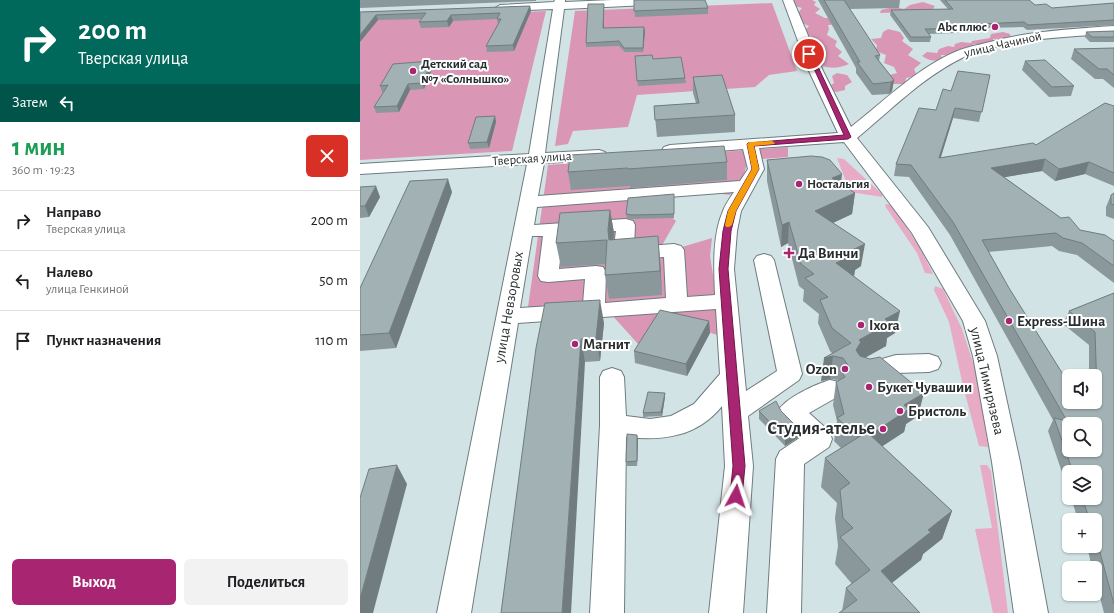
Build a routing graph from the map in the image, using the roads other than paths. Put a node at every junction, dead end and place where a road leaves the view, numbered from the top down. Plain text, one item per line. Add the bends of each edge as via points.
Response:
1 (689, 0) edge
2 (788, 0) edge
3 (559, 3) edge
4 (489, 8) edge
5 (1114, 30) edge
6 (848, 137) junction
7 (750, 144) junction
8 (651, 151) edge
9 (614, 154) edge
10 (536, 159) junction
11 (360, 169) edge
12 (747, 186) junction
13 (528, 202) junction
14 (554, 229) junction
15 (522, 231) junction
16 (764, 260) dead end
17 (727, 301) junction
18 (677, 304) junction
19 (593, 311) junction
20 (507, 316) junction
21 (929, 363) dead end
22 (866, 372) edge
23 (733, 375) junction
24 (612, 377) dead end
25 (830, 389) dead end
26 (736, 412) junction
27 (613, 425) junction
28 (454, 613) edge
29 (607, 613) edge
30 (726, 613) edge
31 (784, 613) edge
32 (1031, 613) edge

1 - 3 street
2 - 6 street, улица Тимирязева via 816,71
3 - 4 street
3 - 10 street, улица Невзоровых
5 - 6 street, улица Чачиной via 1028,37 958,55 935,69
6 - 7 street
6 - 32 street, улица Тимирязева via 921,231 974,321 984,356 1004,454
7 - 8 street
7 - 12 street via 756,169
9 - 10 street, Тверская улица
10 - 11 street, Тверская улица
10 - 13 street, улица Невзоровых
12 - 13 street
12 - 17 street via 732,211 727,231 724,269
13 - 15 street, улица Невзоровых
14 - 15 street
14 - 18 street via 626,225 624,254 674,250
14 - 19 street via 548,276 596,272
15 - 20 street, улица Невзоровых
16 - 26 street via 790,374
17 - 18 street
17 - 23 street
18 - 19 street
19 - 20 street
20 - 28 street, улица Невзоровых
21 - 22 street via 896,364
23 - 26 street
23 - 27 street via 703,411 675,426 650,429
24 - 27 street
25 - 31 street via 791,411 819,439 790,459
26 - 30 street via 739,466
27 - 29 street

